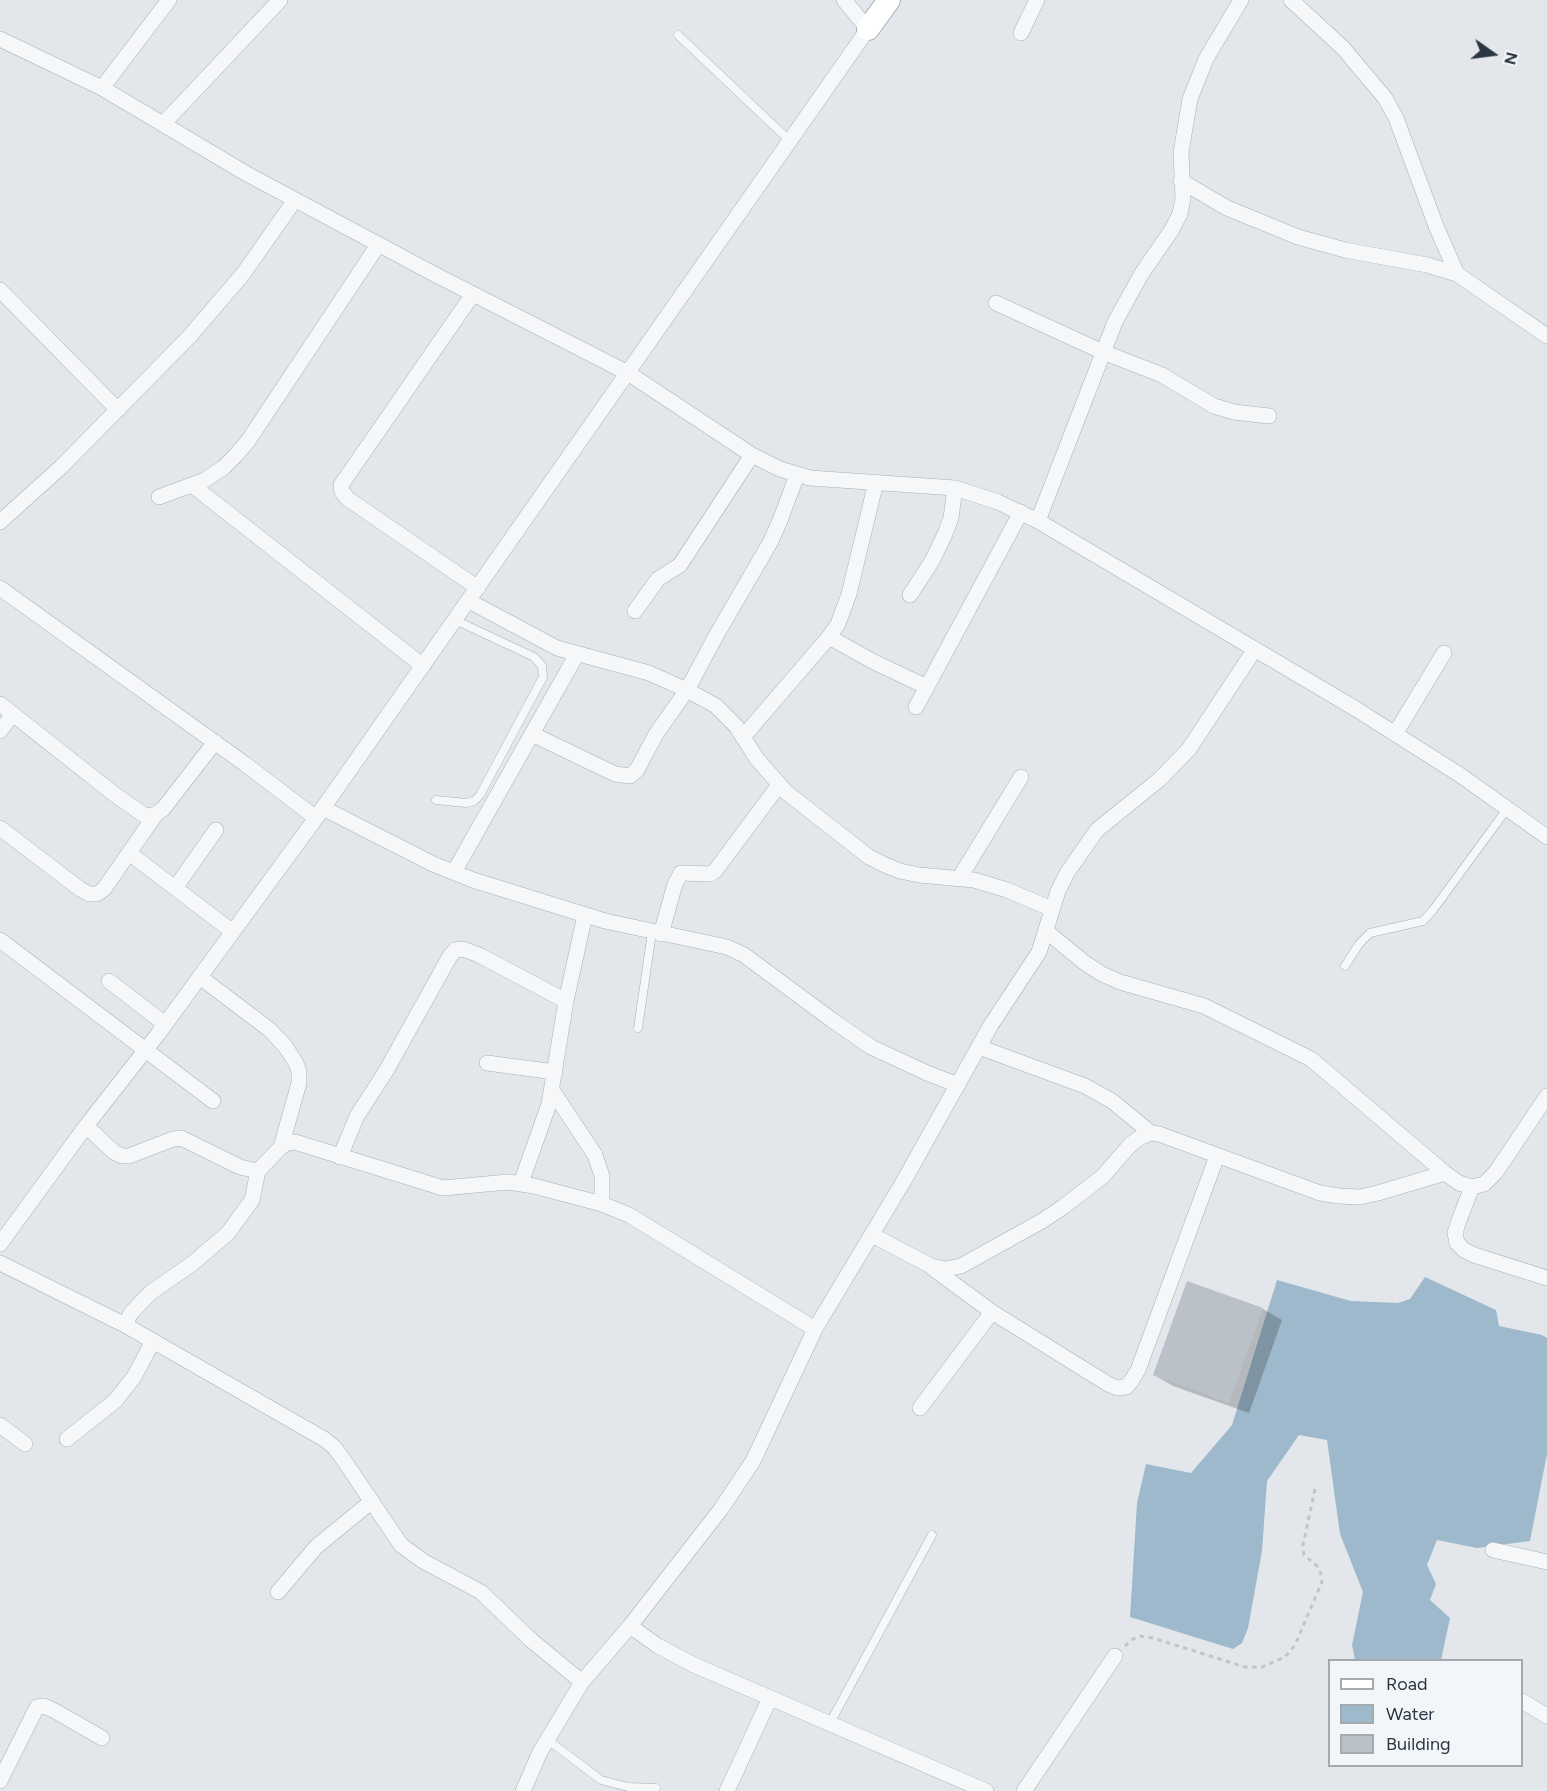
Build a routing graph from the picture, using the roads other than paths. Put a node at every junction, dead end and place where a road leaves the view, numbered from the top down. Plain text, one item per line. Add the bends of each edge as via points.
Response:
1 (168, 0) edge
2 (280, 0) edge
3 (844, 0) edge
4 (889, 0) edge
5 (1037, 0) edge
6 (1241, 0) edge
7 (1291, 0) edge
8 (868, 29) junction
9 (1021, 33) dead end
10 (678, 35) dead end
11 (0, 39) edge
12 (102, 88) junction
13 (163, 124) junction
14 (790, 141) junction
15 (1181, 181) junction
16 (295, 200) junction
17 (378, 245) junction
18 (1457, 274) junction
19 (0, 290) edge
20 (473, 294) junction
21 (996, 303) dead end
22 (1547, 336) edge
23 (1104, 352) junction
24 (628, 373) junction
25 (117, 411) junction
26 (1269, 416) dead end
27 (752, 455) junction
28 (797, 475) junction
29 (876, 482) junction
30 (192, 485) junction
31 (955, 488) junction
32 (159, 497) dead end
33 (1021, 512) junction
34 (1038, 520) junction
35 (0, 522) edge
36 (0, 588) edge
37 (473, 594) junction
38 (910, 595) dead end
39 (635, 610) dead end
40 (455, 620) junction
41 (829, 637) junction
42 (1255, 649) junction
43 (1444, 653) dead end
44 (577, 654) junction
45 (423, 666) junction
46 (927, 687) junction
47 (687, 690) junction
48 (0, 704) edge
49 (916, 707) dead end
50 (13, 714) junction
51 (0, 730) edge
52 (532, 734) junction
53 (1395, 734) junction
54 (743, 737) junction
55 (215, 742) junction
56 (1022, 777) dead end
57 (779, 785) junction
58 (436, 800) dead end
59 (1507, 809) junction
60 (320, 813) junction
61 (156, 814) junction
62 (0, 828) edge
63 (216, 830) dead end
64 (1547, 837) edge
65 (129, 853) junction
66 (453, 872) junction
67 (960, 877) junction
68 (175, 888) junction
69 (1052, 909) junction
70 (585, 915) junction
71 (233, 932) junction
72 (1047, 932) junction
73 (657, 933) junction
74 (0, 940) edge
75 (1345, 966) dead end
76 (200, 978) junction
77 (109, 981) dead end
78 (566, 1001) junction
79 (165, 1024) junction
80 (638, 1028) dead end
81 (979, 1047) junction
82 (146, 1050) junction
83 (487, 1063) dead end
84 (555, 1072) junction
85 (958, 1085) junction
86 (552, 1090) junction
87 (1547, 1096) edge
88 (213, 1101) dead end
89 (86, 1126) junction
90 (1151, 1133) junction
91 (281, 1147) junction
92 (1217, 1156) junction
93 (340, 1157) junction
94 (258, 1171) junction
95 (1445, 1173) junction
96 (521, 1183) junction
97 (1472, 1187) junction
98 (602, 1204) junction
99 (872, 1235) junction
100 (0, 1244) edge
101 (0, 1263) edge
102 (931, 1266) junction
103 (1547, 1278) edge
104 (992, 1312) junction
105 (125, 1325) junction
106 (814, 1329) junction
107 (153, 1341) junction
108 (920, 1408) dead end
109 (0, 1425) edge
110 (67, 1439) dead end
111 (25, 1444) dead end
112 (372, 1501) junction
113 (932, 1535) dead end
114 (1493, 1550) dead end
115 (1547, 1562) edge
116 (278, 1592) dead end
117 (630, 1626) junction
118 (1115, 1656) road end
119 (582, 1682) junction
120 (770, 1698) junction
121 (1523, 1702) edge
122 (1547, 1716) edge
123 (830, 1723) junction
124 (102, 1738) dead end
125 (548, 1740) junction
126 (0, 1781) edge
127 (656, 1788) dead end
128 (523, 1791) edge
129 (727, 1791) edge
130 (986, 1791) edge
131 (1024, 1791) edge

1 - 12 street
2 - 13 street
3 - 8 street
4 - 8 street
5 - 9 street
6 - 15 street via 1206,59 1190,99 1181,152
7 - 18 street via 1343,48 1384,98 1396,118
8 - 14 street
10 - 14 lane
11 - 12 street
12 - 13 street
13 - 16 street
14 - 24 street
15 - 18 street via 1235,212 1298,237
15 - 23 street via 1180,214 1128,296
16 - 17 street
16 - 25 street via 243,274
17 - 20 street
17 - 30 street via 248,441 224,467
18 - 22 street
19 - 25 street
20 - 24 street
20 - 37 street via 341,485 348,500
21 - 23 street
23 - 26 street via 1162,375 1214,406
23 - 34 street
24 - 27 street
24 - 37 street
25 - 35 street
27 - 28 street
27 - 39 street via 680,565 658,579
28 - 29 street
28 - 47 street via 771,542
29 - 31 street
29 - 41 street via 844,611
30 - 32 street
30 - 45 street
31 - 33 street
31 - 38 street via 945,534
33 - 34 street
33 - 46 street
34 - 42 street
36 - 55 street
37 - 40 street
37 - 44 street via 532,636
40 - 45 street
40 - 58 lane via 534,657 542,666 543,676 480,795 466,803
41 - 46 street
41 - 54 street
42 - 53 street
42 - 69 street via 1189,749 1091,837 1067,873
43 - 53 street
44 - 47 street via 649,673
44 - 52 street
45 - 60 street
46 - 49 street
47 - 52 street via 630,776 615,774
47 - 54 street via 716,706
48 - 50 street
50 - 51 street
50 - 61 street via 136,810 144,815
52 - 66 street
53 - 59 street
54 - 57 street
55 - 60 street
55 - 61 street
56 - 67 street
57 - 67 street via 869,857 900,871
57 - 73 street via 715,871 681,873
59 - 64 street
59 - 75 lane via 1423,921 1370,933
60 - 66 street
60 - 71 street
61 - 65 street
62 - 65 street via 89,894 104,889
63 - 68 street
65 - 68 street
66 - 70 street
67 - 69 street via 1007,890
68 - 71 street
69 - 72 street
70 - 73 street
70 - 78 street
71 - 76 street
72 - 81 street via 1028,971
72 - 95 street via 1102,974 1204,1006 1311,1059
73 - 80 lane
73 - 85 street via 727,947 744,955 872,1047
74 - 82 street
76 - 79 street
76 - 91 street via 270,1030 296,1063 297,1090
77 - 79 street
78 - 84 street
78 - 93 street via 479,955 455,950 357,1116
79 - 82 street
81 - 85 street
81 - 90 street via 1085,1086 1112,1101
82 - 88 street
82 - 89 street
83 - 84 street
84 - 86 street
85 - 99 street
86 - 96 street
86 - 98 street via 595,1155 602,1176
87 - 97 street via 1496,1172 1484,1184
89 - 94 street via 122,1156 181,1138 240,1167
89 - 100 street
90 - 92 street
90 - 102 street via 1131,1144 1102,1177 1042,1221 961,1266
91 - 93 street via 295,1143
91 - 94 street
92 - 95 street via 1339,1196 1360,1197
92 - 104 street via 1138,1370 1126,1387 1108,1384
93 - 96 street via 442,1188
94 - 105 street via 252,1200 228,1233 150,1293
95 - 97 street
96 - 98 street
97 - 103 street via 1455,1233 1457,1243 1474,1256
98 - 106 street via 629,1215
99 - 102 street
99 - 106 street
101 - 105 street
102 - 104 street
104 - 108 street
105 - 107 street
106 - 117 street via 767,1434 739,1484
107 - 110 street via 134,1377 115,1401
107 - 112 street via 324,1439 344,1459
109 - 111 street
112 - 116 street via 315,1547
112 - 119 street via 411,1554 481,1592
113 - 123 lane
114 - 115 street
117 - 119 street
117 - 120 street via 674,1655
118 - 131 street
119 - 125 street
120 - 123 street
120 - 129 street
121 - 122 street
123 - 130 street
124 - 126 street via 55,1711 37,1707
125 - 127 lane via 602,1780 628,1787
125 - 128 street

